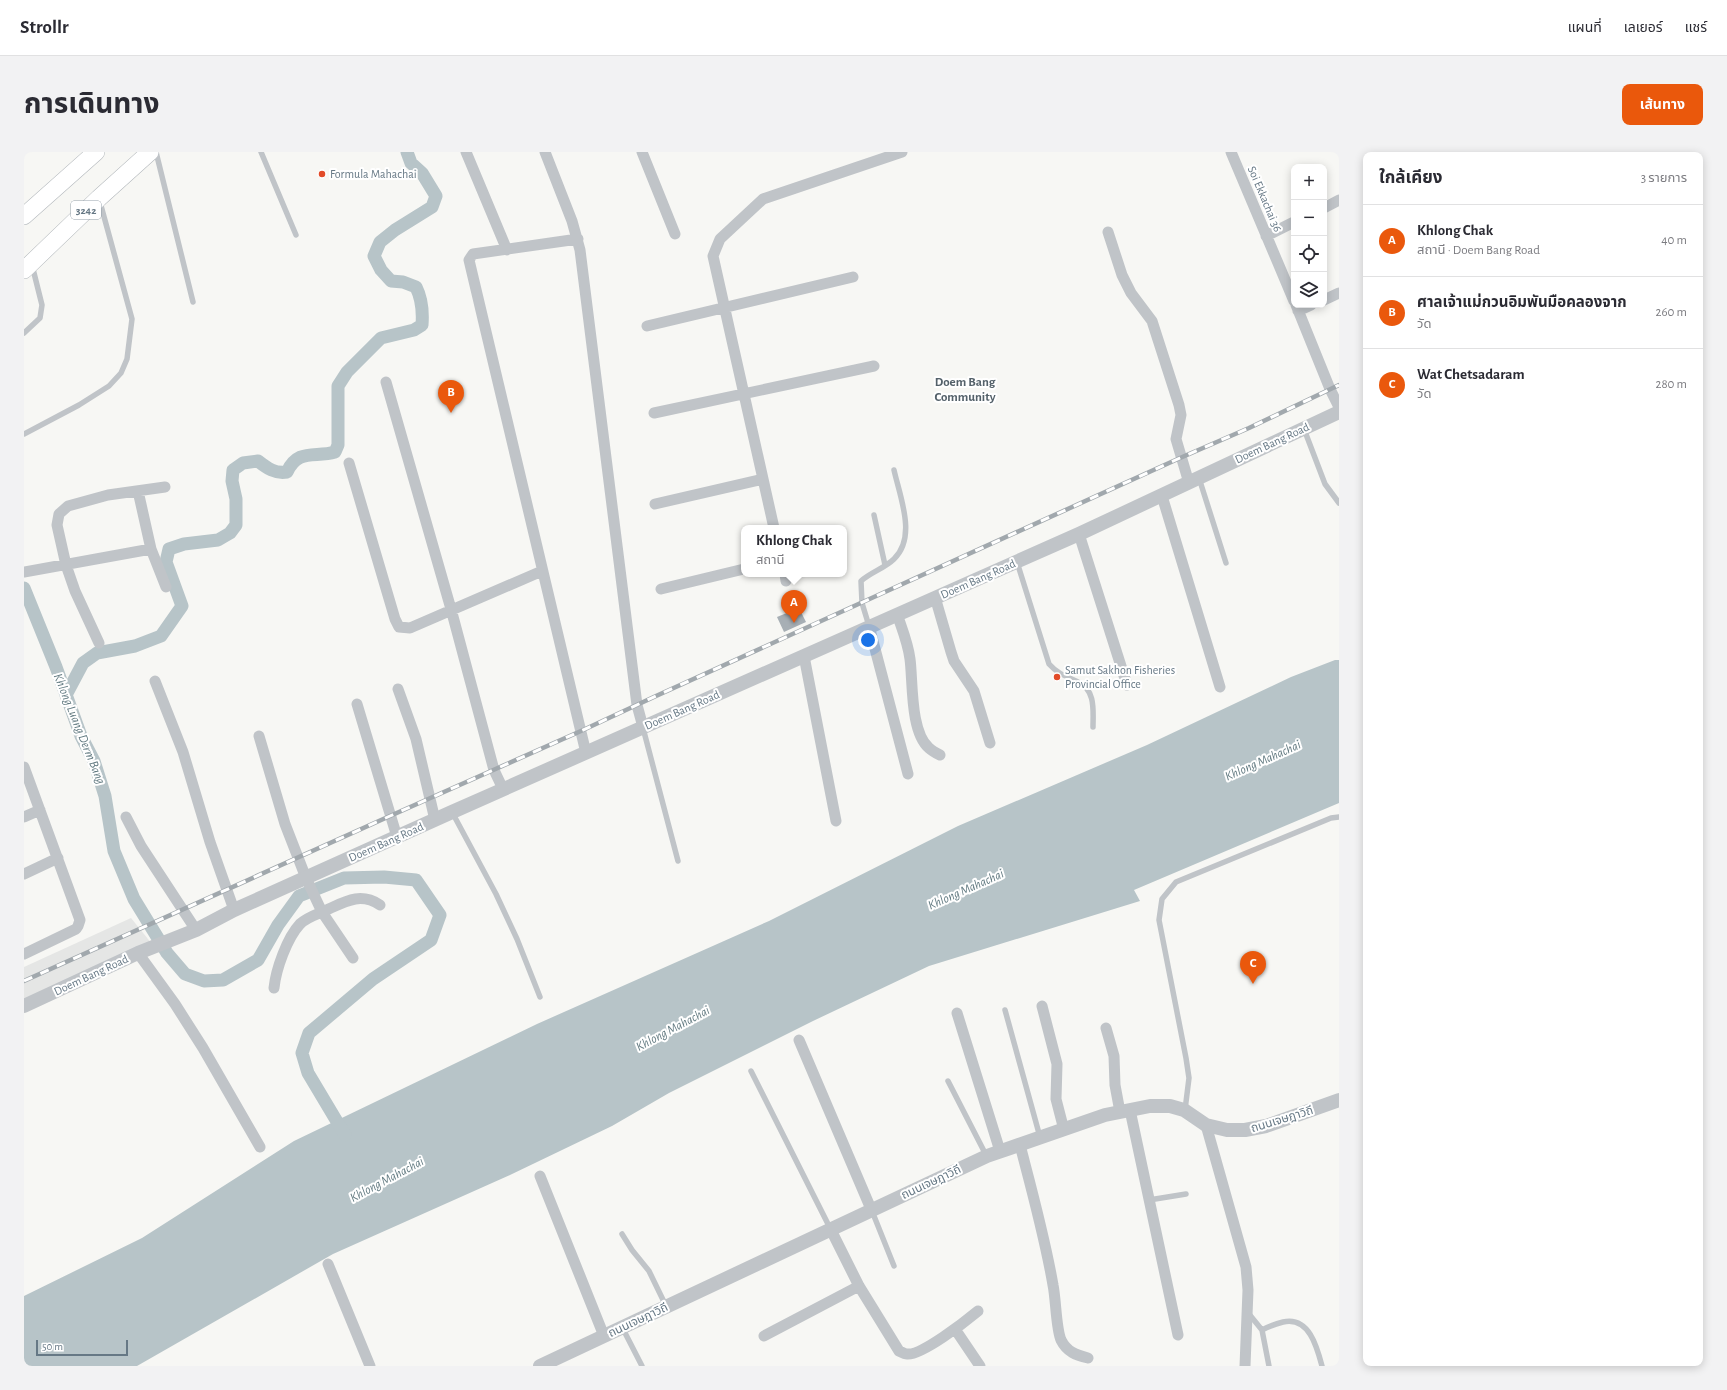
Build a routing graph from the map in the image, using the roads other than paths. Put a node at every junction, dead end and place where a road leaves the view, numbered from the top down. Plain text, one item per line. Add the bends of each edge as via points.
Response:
1 (96, 152) edge
2 (150, 152) edge
3 (156, 152) edge
4 (261, 152) edge
5 (466, 152) edge
6 (545, 152) edge
7 (642, 152) edge
8 (902, 152) edge
9 (1230, 152) edge
10 (99, 198) junction
11 (1339, 200) edge
12 (1327, 206) edge
13 (24, 216) edge
14 (1291, 224) edge
15 (1108, 232) dead end
16 (675, 234) dead end
17 (296, 235) dead end
18 (1266, 236) junction
19 (578, 238) junction
20 (508, 250) junction
21 (28, 267) edge
22 (853, 277) dead end
23 (1339, 293) edge
24 (1291, 294) edge
25 (1327, 299) edge
26 (193, 302) dead end
27 (725, 307) junction
28 (1297, 308) edge
29 (647, 326) dead end
30 (24, 333) edge
31 (874, 366) dead end
32 (386, 382) dead end
33 (744, 394) junction
34 (1339, 407) edge
35 (1339, 412) edge
36 (654, 413) dead end
37 (1304, 428) junction
38 (24, 434) edge
39 (349, 463) dead end
40 (894, 470) dead end
41 (763, 479) junction
42 (1194, 480) junction
43 (164, 487) dead end
44 (138, 491) junction
45 (1162, 496) junction
46 (1339, 503) edge
47 (655, 504) dead end
48 (874, 515) dead end
49 (773, 525) edge
50 (1079, 534) junction
51 (151, 549) junction
52 (1017, 561) junction
53 (1226, 563) dead end
54 (66, 565) junction
55 (885, 565) junction
56 (741, 570) edge
57 (26, 571) edge
58 (542, 571) junction
59 (166, 588) dead end
60 (660, 589) dead end
61 (935, 598) junction
62 (451, 609) junction
63 (897, 614) junction
64 (869, 626) junction
65 (99, 643) dead end
66 (804, 656) junction
67 (155, 681) dead end
68 (1127, 685) dead end
69 (1220, 687) dead end
70 (398, 689) dead end
71 (357, 704) dead end
72 (643, 727) junction
73 (1093, 727) dead end
74 (259, 736) dead end
75 (990, 743) dead end
76 (586, 753) junction
77 (940, 755) dead end
78 (24, 767) edge
79 (908, 774) dead end
80 (502, 789) junction
81 (40, 810) junction
82 (452, 812) junction
83 (24, 817) edge
84 (126, 817) dead end
85 (1339, 817) edge
86 (435, 820) junction
87 (836, 821) dead end
88 (397, 837) junction
89 (58, 858) junction
90 (678, 861) dead end
91 (24, 874) edge
92 (306, 879) junction
93 (380, 905) dead end
94 (234, 910) junction
95 (322, 911) junction
96 (196, 930) junction
97 (139, 953) junction
98 (24, 954) edge
99 (353, 958) dead end
100 (274, 988) dead end
101 (540, 997) dead end
102 (24, 1006) edge
103 (1042, 1006) dead end
104 (1005, 1010) dead end
105 (957, 1013) dead end
106 (1106, 1028) dead end
107 (799, 1040) dead end
108 (751, 1071) dead end
109 (948, 1081) dead end
110 (1339, 1100) edge
111 (1184, 1110) junction
112 (1125, 1111) junction
113 (1206, 1125) junction
114 (1064, 1130) junction
115 (1040, 1138) junction
116 (1020, 1145) junction
117 (260, 1147) dead end
118 (993, 1154) junction
119 (540, 1176) dead end
120 (1186, 1194) dead end
121 (1149, 1200) junction
122 (871, 1209) junction
123 (830, 1228) junction
124 (622, 1234) dead end
125 (328, 1264) dead end
126 (894, 1266) dead end
127 (859, 1286) junction
128 (666, 1306) junction
129 (978, 1312) dead end
130 (1247, 1312) junction
131 (621, 1327) junction
132 (955, 1329) junction
133 (1262, 1330) junction
134 (1178, 1335) dead end
135 (604, 1336) junction
136 (764, 1336) dead end
137 (1088, 1358) dead end
138 (545, 1365) edge
139 (370, 1366) edge
140 (642, 1366) edge
141 (980, 1366) edge
142 (1245, 1366) edge
143 (1269, 1366) edge
144 (1322, 1366) edge

1 - 13 main road
2 - 10 main road, 3242
3 - 26 lane
4 - 17 lane
5 - 20 street
6 - 19 street
7 - 16 street
8 - 27 street via 763,199 720,239 713,256
9 - 18 street, Soi Ekkachai 36
10 - 21 main road, 3242
10 - 38 lane via 132,320 127,360 121,373 109,386
11 - 12 street
14 - 18 street
15 - 42 street via 1122,275 1131,293 1152,321 1181,415 1176,439
18 - 24 street, Soi Ekkachai 36
19 - 20 street
19 - 72 street via 637,704
20 - 58 street via 473,254 469,260
21 - 30 lane via 42,305 40,318
22 - 27 street
23 - 25 street
27 - 29 street
27 - 33 street
28 - 34 street, Soi Ekkachai 36
31 - 33 street
32 - 62 street
33 - 36 street
33 - 41 street
35 - 37 street, Doem Bang Road
37 - 42 street, Doem Bang Road
37 - 46 lane via 1325,484
39 - 62 street via 399,627 410,628
40 - 55 lane via 906,533 901,551
41 - 47 street
41 - 49 street
42 - 45 street, Doem Bang Road
42 - 53 lane
43 - 44 street
44 - 51 street
44 - 54 street via 108,495 62,509 57,518 57,526
45 - 50 street, Doem Bang Road
45 - 69 street
48 - 55 lane
50 - 52 street, Doem Bang Road
50 - 68 street
51 - 54 street
51 - 59 street
52 - 61 street, Doem Bang Road
52 - 73 lane via 1049,664 1056,672 1079,682 1092,696
54 - 57 street
54 - 65 street
55 - 64 lane via 861,581 862,603
56 - 60 street
58 - 62 street
58 - 76 street
61 - 63 street, Doem Bang Road
61 - 75 street via 954,661 974,691
62 - 80 street via 494,770
63 - 64 street, Doem Bang Road
63 - 77 street via 910,657 912,690 919,730 929,748
64 - 66 street, Doem Bang Road
64 - 79 street
66 - 72 street, Doem Bang Road
66 - 87 street
67 - 94 street via 183,752
70 - 86 street via 416,739
71 - 88 street
72 - 76 street, Doem Bang Road
72 - 90 lane
74 - 92 street via 285,824
76 - 80 street, Doem Bang Road
78 - 81 street
80 - 82 street, Doem Bang Road
81 - 83 street
81 - 89 street
82 - 86 street, Doem Bang Road
82 - 101 lane via 499,901
84 - 96 street via 141,846
85 - 111 lane via 1330,818 1176,882 1162,899 1159,920 1189,1078
86 - 88 street, Doem Bang Road
88 - 92 street, Doem Bang Road
89 - 91 street
89 - 98 street via 79,923 76,930
92 - 94 street, Doem Bang Road
92 - 95 street
93 - 95 street via 373,900 358,898
94 - 96 street, Doem Bang Road
95 - 99 street
95 - 100 street via 301,923 292,935
96 - 97 street, Doem Bang Road
97 - 102 street, Doem Bang Road
97 - 117 street via 203,1048
103 - 114 street via 1057,1064 1056,1099
104 - 115 lane
105 - 118 street
106 - 112 street via 1114,1056 1115,1085
107 - 122 street
108 - 123 lane
109 - 118 lane
110 - 113 street, ถนนเจษฎาวิถี via 1266,1126 1227,1130
111 - 112 street, ถนนเจษฎาวิถี via 1170,1106 1150,1106
111 - 113 street, ถนนเจษฎาวิถี
112 - 114 street, ถนนเจษฎาวิถี
112 - 121 street
113 - 130 street via 1246,1267
114 - 115 street, ถนนเจษฎาวิถี
115 - 116 street, ถนนเจษฎาวิถี
116 - 118 street, ถนนเจษฎาวิถี
116 - 137 street via 1042,1227 1061,1339 1068,1351
118 - 122 street, ถนนเจษฎาวิถี
119 - 135 street
120 - 121 lane
121 - 134 street
122 - 123 street, ถนนเจษฎาวิถี
122 - 126 lane
123 - 127 street
123 - 128 street, ถนนเจษฎาวิถี
124 - 128 lane via 649,1271
125 - 139 street
127 - 132 street via 899,1351 907,1354 918,1352
127 - 136 street
128 - 131 street, ถนนเจษฎาวิถี
129 - 132 street
130 - 133 lane
130 - 142 street
131 - 135 street, ถนนเจษฎาวิถี
131 - 140 lane
132 - 141 street
133 - 143 lane
133 - 144 lane via 1284,1322 1298,1323 1308,1330 1316,1344
135 - 138 street, ถนนเจษฎาวิถี

